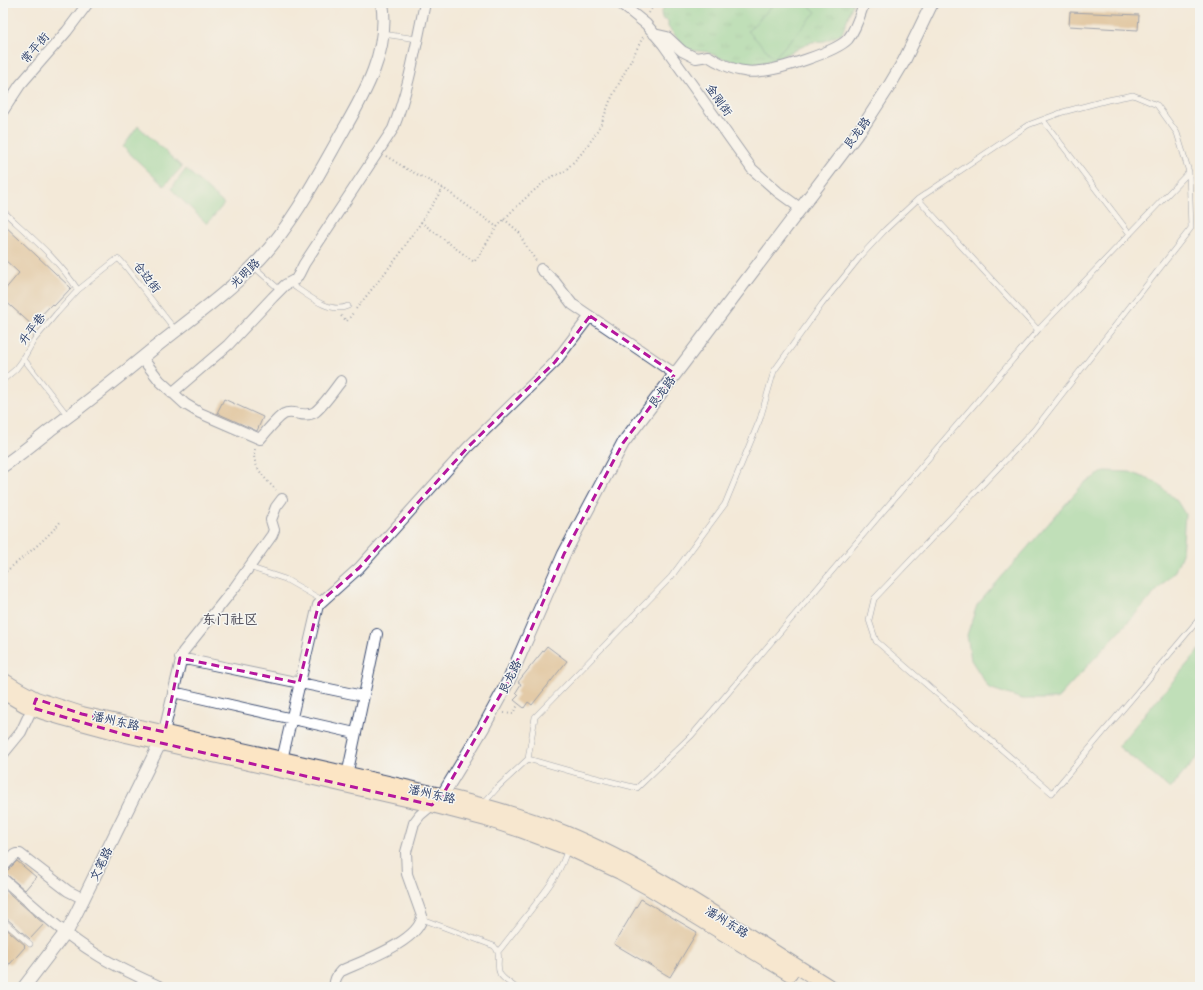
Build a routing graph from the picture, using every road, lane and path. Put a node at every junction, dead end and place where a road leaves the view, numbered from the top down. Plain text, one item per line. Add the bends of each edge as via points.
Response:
1 (88, 3) edge
2 (382, 3) edge
3 (425, 3) edge
4 (620, 3) edge
5 (864, 3) edge
6 (932, 3) edge
7 (651, 31) junction
8 (383, 34) junction
9 (417, 40) junction
10 (3, 111) edge
11 (1043, 120) junction
12 (378, 152) junction
13 (1189, 172) junction
14 (443, 188) junction
15 (918, 199) junction
16 (800, 208) junction
17 (3, 211) edge
18 (504, 219) junction
19 (422, 222) junction
20 (497, 227) junction
21 (1130, 234) junction
22 (252, 266) junction
23 (541, 269) joint
24 (289, 283) junction
25 (78, 290) junction
26 (280, 290) junction
27 (326, 306) junction
28 (348, 306) dead end
29 (590, 316) junction
30 (1038, 330) junction
31 (176, 331) junction
32 (24, 358) junction
33 (142, 358) junction
34 (675, 374) junction
35 (3, 380) edge
36 (341, 381) dead end
37 (172, 393) junction
38 (68, 416) junction
39 (260, 439) junction
40 (3, 466) edge
41 (282, 499) joint
42 (61, 521) dead end
43 (249, 567) junction
44 (3, 574) edge
45 (322, 600) junction
46 (1200, 618) edge
47 (376, 634) dead end
48 (180, 658) junction
49 (3, 680) edge
50 (299, 682) junction
51 (3, 692) edge
52 (173, 692) junction
53 (363, 696) junction
54 (34, 703) junction
55 (520, 704) dead end
56 (512, 714) dead end
57 (292, 718) junction
58 (355, 733) junction
59 (163, 738) junction
60 (3, 754) edge
61 (528, 759) junction
62 (281, 765) junction
63 (346, 780) junction
64 (437, 800) junction
65 (478, 811) junction
66 (569, 842) junction
67 (3, 867) edge
68 (3, 879) edge
69 (84, 899) junction
70 (422, 919) junction
71 (3, 921) edge
72 (66, 932) junction
73 (30, 944) dead end
74 (498, 952) junction
75 (24, 987) edge
76 (161, 987) edge
77 (334, 987) edge
78 (515, 987) edge
79 (812, 987) edge
80 (830, 987) edge

1 - 10 street, 常平街 via 20,85
2 - 8 street, 光明路
3 - 9 street
4 - 7 street, 金刚街
5 - 7 street via 852,33 841,44 817,55 760,71 738,70 708,56 696,58 682,51 667,37
6 - 16 street, 艮龙路 via 888,88 866,122
7 - 16 street, 金刚街 via 670,53 752,169
7 - 18 path via 610,101 602,122 581,154 564,172 549,178
8 - 9 lane
8 - 22 street, 光明路 via 380,53 369,81 348,122 295,211
9 - 12 street via 400,112 393,129
11 - 13 lane via 1108,100 1133,96 1157,105 1176,133
11 - 15 lane via 1028,125
11 - 21 lane
12 - 14 path
12 - 24 street via 299,274
13 - 21 lane
13 - 46 lane via 1191,228 1034,430 874,599 869,620 876,641 1052,793
14 - 19 path
14 - 20 path
15 - 30 lane
15 - 61 lane via 860,257 822,304 774,371 760,419 725,504 671,577 535,717
16 - 34 street, 艮龙路
17 - 25 lane via 52,257
18 - 20 path
18 - 23 path via 519,232
19 - 20 path via 474,262
19 - 27 path via 347,320
21 - 30 lane
22 - 26 lane
22 - 31 street, 光明路 via 224,293
23 - 29 street via 572,304
24 - 26 street
24 - 27 lane
25 - 31 lane, 仓边街 via 118,259
25 - 32 lane, 升平巷 via 46,325
26 - 37 street via 228,344
27 - 28 lane via 337,309
29 - 34 street
29 - 45 street via 555,362 468,447 359,568
30 - 61 lane via 697,729 637,788
31 - 33 street, 光明路
32 - 35 lane, 升平巷
32 - 38 lane
33 - 37 street
33 - 38 street, 光明路
34 - 64 street, 艮龙路 via 623,443 564,554 509,680 483,728
36 - 39 street via 314,412 304,415 285,414
37 - 39 street via 192,409
38 - 40 street, 光明路
39 - 41 path via 253,452 254,460 262,475
41 - 43 street via 271,520 274,532
42 - 44 path
43 - 45 lane via 285,579
43 - 48 street
45 - 50 street via 317,608
47 - 53 street
48 - 50 street
48 - 52 street
49 - 54 main road, 潘州东路
50 - 53 street
50 - 57 street
51 - 54 main road, 潘州东路
52 - 57 street
52 - 59 street
53 - 58 street
54 - 59 main road, 潘州东路
54 - 60 street via 21,732
55 - 56 path
57 - 58 street
57 - 62 street
58 - 63 street
59 - 62 main road, 潘州东路
59 - 69 street, 文笔路
61 - 65 lane via 498,787
62 - 63 main road, 潘州东路
63 - 64 main road, 潘州东路
64 - 65 main road, 潘州东路
64 - 70 street via 414,823 406,852 407,874
65 - 66 main road, 潘州东路 via 507,813
66 - 74 lane via 558,872
66 - 79 main road, 潘州东路
66 - 80 main road, 潘州东路 via 630,863
67 - 69 street via 18,853 68,891
68 - 72 street
69 - 72 street, 文笔路
70 - 74 lane via 494,946
70 - 77 street via 411,935 381,954 341,971 337,975
71 - 73 lane
72 - 75 street, 文笔路
72 - 76 street via 111,963
74 - 78 lane via 499,972

